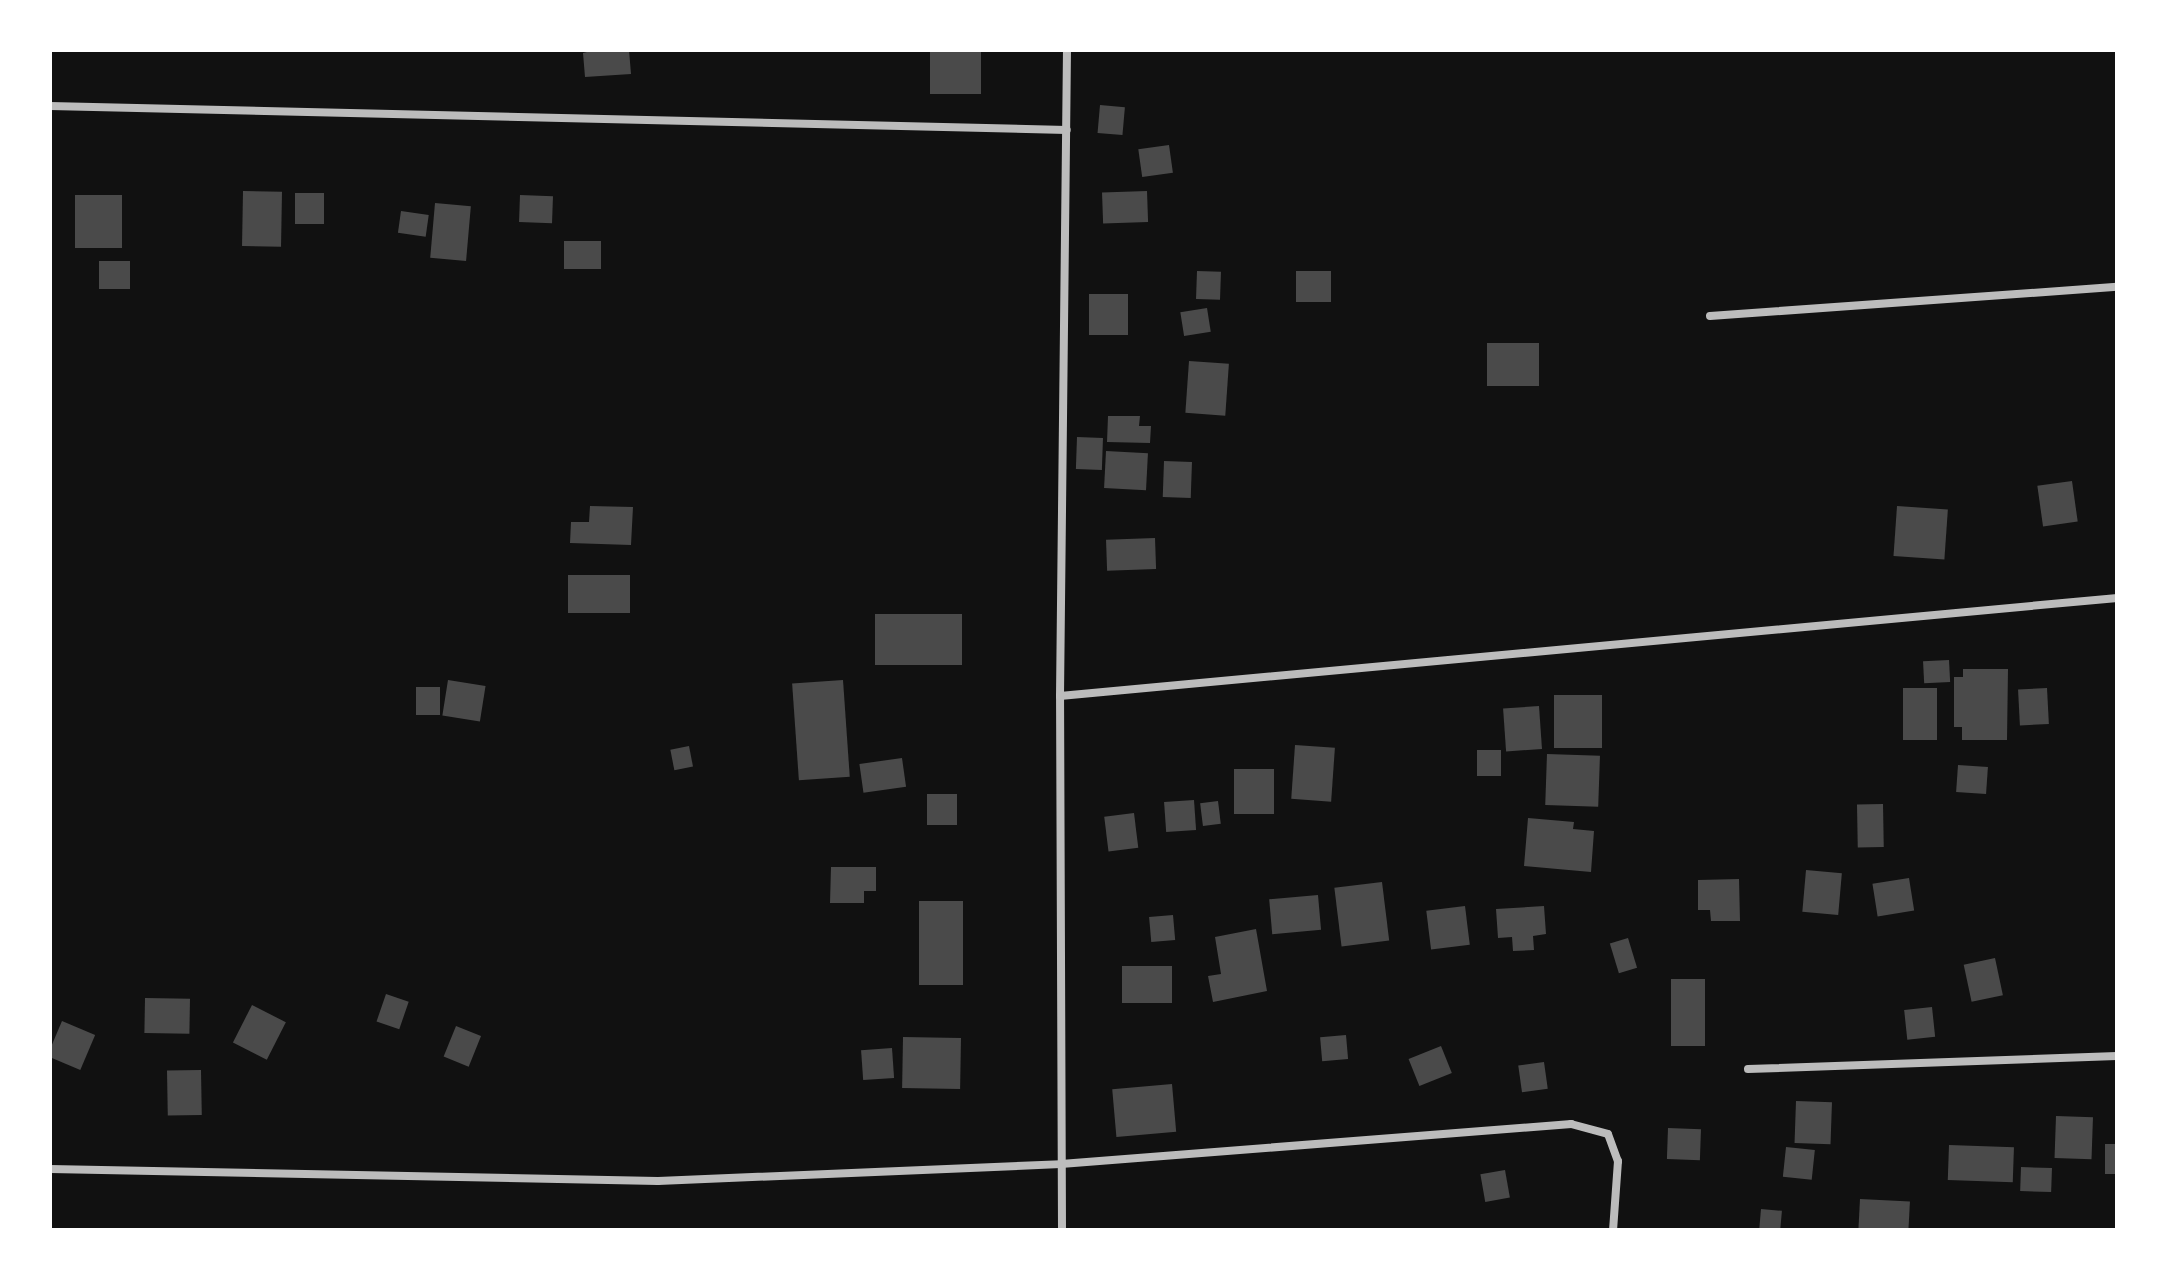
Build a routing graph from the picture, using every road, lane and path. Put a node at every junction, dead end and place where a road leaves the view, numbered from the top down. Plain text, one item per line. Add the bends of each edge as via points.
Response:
1 (1067, 50) edge
2 (50, 106) edge
3 (1067, 130) junction
4 (2117, 287) edge
5 (1710, 316) dead end
6 (2117, 598) edge
7 (1060, 696) junction
8 (2117, 1056) edge
9 (1748, 1069) dead end
10 (1061, 1164) junction
11 (50, 1169) edge
12 (1062, 1230) edge
13 (1613, 1230) edge

1 - 3 street
2 - 3 street
3 - 7 street
4 - 5 street
6 - 7 street
7 - 10 street
8 - 9 street
10 - 11 street via 658,1181
10 - 12 street
10 - 13 street via 1571,1124 1608,1134 1618,1161

